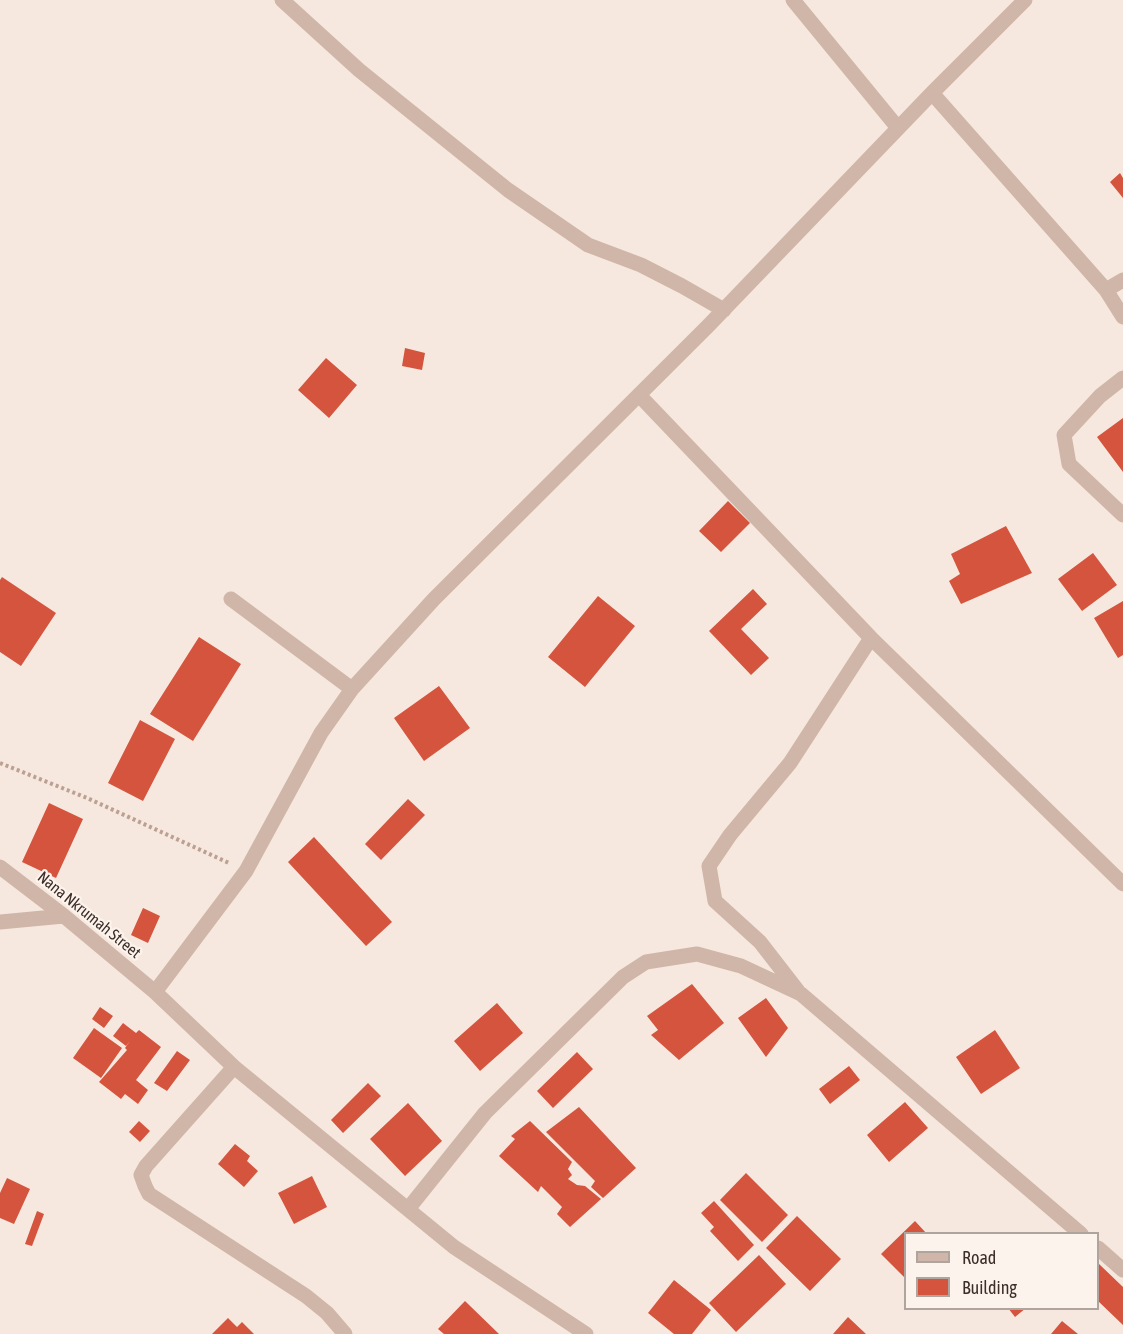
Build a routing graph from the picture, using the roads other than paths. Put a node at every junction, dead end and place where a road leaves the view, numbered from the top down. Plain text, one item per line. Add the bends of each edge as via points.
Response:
1 (282, 0) edge
2 (793, 0) edge
3 (1025, 0) edge
4 (932, 93) junction
5 (898, 128) junction
6 (1123, 280) edge
7 (1106, 290) junction
8 (724, 310) junction
9 (1123, 317) edge
10 (1123, 378) edge
11 (639, 395) junction
12 (1123, 515) edge
13 (231, 600) dead end
14 (871, 638) junction
15 (352, 689) junction
16 (1, 871) edge
17 (1123, 884) edge
18 (64, 916) junction
19 (0, 922) edge
20 (154, 992) junction
21 (801, 994) junction
22 (234, 1067) junction
23 (408, 1209) junction
24 (1080, 1232) edge
25 (1099, 1249) edge
26 (1123, 1270) edge
27 (343, 1333) edge
28 (586, 1334) edge

1 - 8 street via 359,70 508,190 588,245 641,265
2 - 5 street
3 - 4 street
4 - 5 street
4 - 7 street
5 - 8 street
6 - 7 street
7 - 9 street
8 - 11 street
10 - 12 street via 1100,396 1064,435 1069,464
11 - 14 street
11 - 15 street via 434,599
13 - 15 street
14 - 17 street
14 - 21 street via 790,763 709,866 715,901 760,942
15 - 20 street via 321,733 246,871
16 - 18 street, Nana Nkrumah Street
18 - 19 street
18 - 20 street, Nana Nkrumah Street
20 - 22 street, Nana Nkrumah Street
21 - 23 street via 741,966 697,954 646,962 623,977 485,1113
21 - 24 street
22 - 23 street, Nana Nkrumah Street
22 - 27 street via 146,1166 141,1175 145,1186 149,1194 306,1296
23 - 28 street, Nana Nkrumah Street via 454,1247
25 - 26 street

